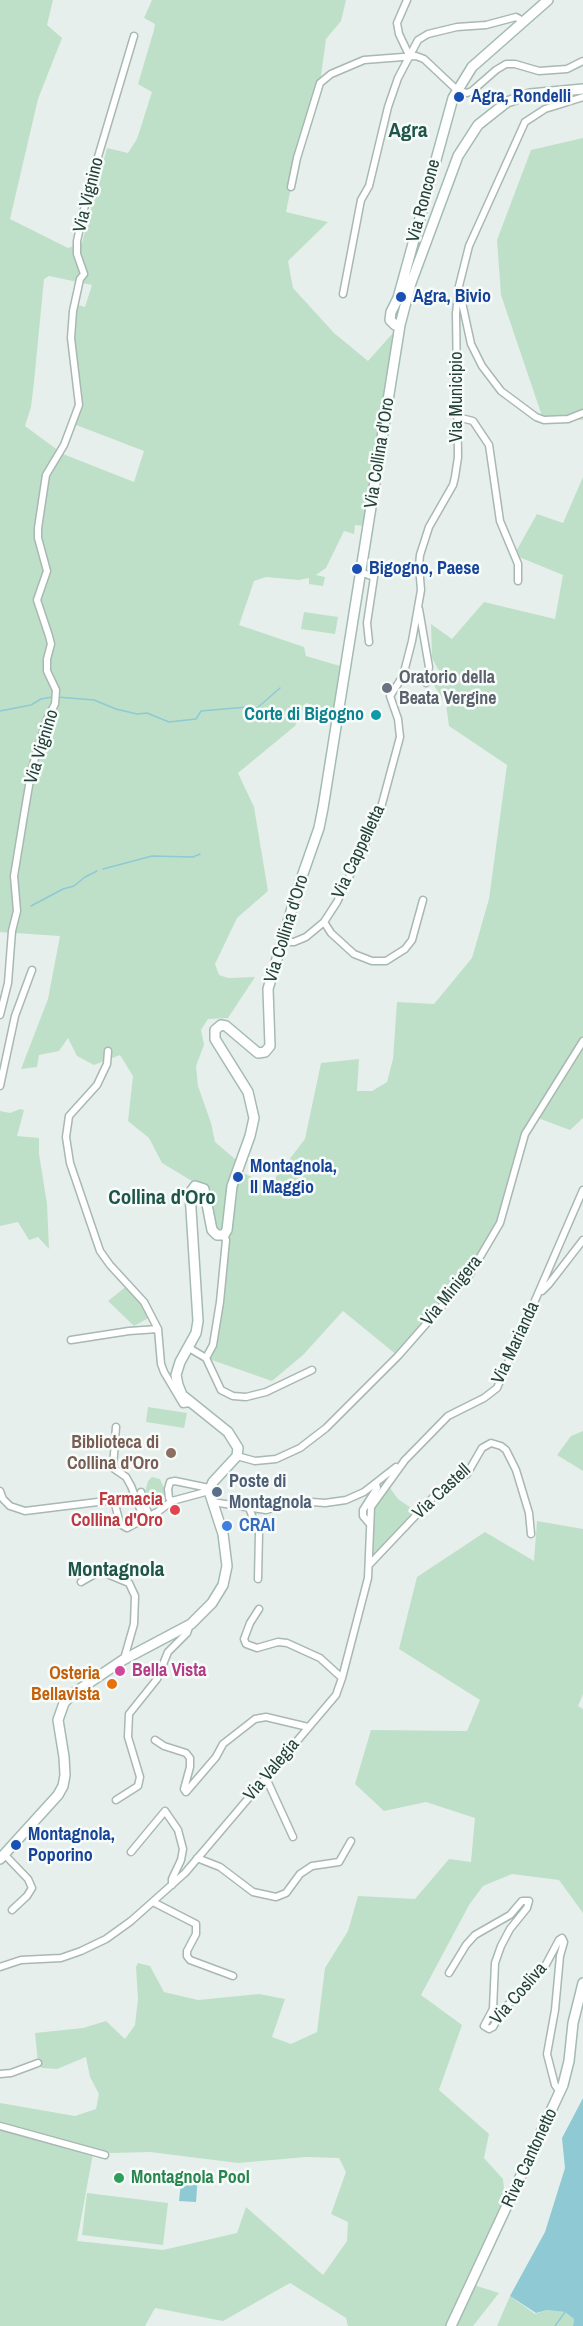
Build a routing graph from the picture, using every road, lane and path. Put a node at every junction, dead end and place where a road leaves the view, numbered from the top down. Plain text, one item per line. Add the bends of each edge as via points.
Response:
1 (406, 0) edge
2 (548, 0) edge
3 (523, 21) junction
4 (134, 36) dead end
5 (409, 56) junction
6 (583, 61) edge
7 (583, 89) edge
8 (457, 90) junction
9 (583, 97) edge
10 (291, 187) dead end
11 (459, 286) junction
12 (343, 294) dead end
13 (400, 325) junction
14 (583, 413) edge
15 (457, 417) junction
16 (360, 572) junction
17 (518, 581) dead end
18 (419, 609) junction
19 (369, 642) dead end
20 (426, 683) dead end
21 (400, 733) joint
22 (423, 900) dead end
23 (324, 922) junction
24 (282, 942) junction
25 (32, 970) dead end
26 (0, 1015) edge
27 (583, 1041) edge
28 (108, 1051) dead end
29 (0, 1059) edge
30 (0, 1072) edge
31 (0, 1086) edge
32 (583, 1190) edge
33 (224, 1235) junction
34 (583, 1240) edge
35 (539, 1293) junction
36 (158, 1329) junction
37 (71, 1340) dead end
38 (189, 1348) junction
39 (206, 1358) junction
40 (312, 1370) dead end
41 (190, 1403) junction
42 (116, 1427) dead end
43 (237, 1456) junction
44 (405, 1460) junction
45 (376, 1484) junction
46 (209, 1490) junction
47 (0, 1491) edge
48 (141, 1492) dead end
49 (172, 1501) junction
50 (212, 1502) junction
51 (249, 1508) junction
52 (146, 1517) junction
53 (369, 1523) junction
54 (531, 1534) dead end
55 (369, 1565) junction
56 (258, 1579) dead end
57 (81, 1581) dead end
58 (260, 1609) dead end
59 (191, 1624) junction
60 (123, 1660) junction
61 (342, 1678) junction
62 (308, 1727) junction
63 (155, 1740) dead end
64 (266, 1778) junction
65 (116, 1800) dead end
66 (293, 1837) dead end
67 (351, 1841) dead end
68 (131, 1852) dead end
69 (2, 1856) edge
70 (197, 1858) junction
71 (172, 1886) junction
72 (153, 1902) junction
73 (12, 1910) dead end
74 (0, 1967) edge
75 (449, 1973) dead end
76 (233, 1976) dead end
77 (583, 1983) edge
78 (38, 2063) dead end
79 (0, 2074) edge
80 (560, 2092) junction
81 (0, 2126) edge
82 (105, 2155) dead end
83 (451, 2326) edge

1 - 5 street via 397,23
2 - 3 street, Via Roncone
3 - 5 street via 516,17 428,34 418,40
3 - 8 street, Via Roncone via 472,68
4 - 26 street, Via Vignino via 81,222 77,254 84,274 73,310 71,338 79,405 64,445 46,475 39,538 47,571 37,600 51,644 47,671 56,704 47,719 32,768 14,876 18,911
5 - 8 street via 424,59
5 - 10 street via 364,60 320,83
5 - 12 street via 394,89 369,186 361,200
6 - 8 street via 567,69 539,71 506,64 472,91
7 - 13 street, Via Collina d'Oro via 519,98 496,110 472,132 458,156 411,283
8 - 13 street, Via Roncone via 391,312 390,320
9 - 11 street, Via Municipio via 545,109 525,122 469,246
11 - 14 street via 471,345 501,391 544,420 568,419
11 - 15 street, Via Municipio
13 - 16 street, Via Collina d'Oro
15 - 17 street via 473,421 489,445 500,521 518,564
15 - 18 street, Via Municipio via 455,477 429,527 420,555
16 - 19 street via 374,577 367,623
16 - 24 street, Via Collina d'Oro via 319,828
18 - 20 street via 429,667
18 - 21 street, Via Municipio via 405,671 390,696
21 - 23 street, Via Cappelletta via 379,815
22 - 23 street via 412,940 386,961 354,954
23 - 24 street, Via Cappelletta via 306,937
24 - 33 street, Via Collina d'Oro via 267,995 268,1050 254,1051 226,1026 217,1027 214,1035 245,1086 254,1118 232,1186
25 - 31 street via 13,1023
27 - 43 street, Via Minigera via 525,1134 500,1223 470,1274 398,1356 326,1428 276,1460 255,1461
28 - 36 street via 107,1064 97,1085 69,1116 68,1155 100,1251 144,1302
29 - 30 street
32 - 35 street, Via Marianda
33 - 38 street via 214,1233 206,1191 195,1186 189,1193 198,1321
33 - 39 street via 220,1302 213,1345
34 - 35 street
35 - 44 street, Via Marianda via 497,1388 448,1416
36 - 37 street
36 - 41 street via 164,1372 183,1404
38 - 39 street
38 - 41 street via 176,1375
39 - 40 street via 222,1390 238,1397 278,1388
41 - 43 street via 232,1437 238,1448
42 - 52 street via 113,1468 126,1477
43 - 46 street
44 - 45 street
44 - 53 street, Via Valegia via 375,1499
45 - 51 street via 346,1500 298,1501 274,1509
45 - 53 street via 363,1510
46 - 49 street
46 - 49 street via 181,1481 171,1482 168,1496
46 - 50 street
47 - 52 street via 10,1506 25,1511 111,1500 116,1503 124,1528
48 - 52 street
49 - 52 street
50 - 51 street
50 - 59 street via 223,1534 225,1578 213,1603
51 - 56 street via 259,1533
53 - 55 street, Via Valegia
54 - 55 street, Via Castell via 525,1497 512,1462 504,1448 490,1443 482,1448 467,1474 440,1491
55 - 61 street, Via Valegia
57 - 60 street via 100,1568 129,1583 135,1596 134,1623
58 - 61 street via 250,1623 246,1644 257,1648 287,1642 320,1658
59 - 60 street
59 - 65 street via 168,1652 157,1679 129,1714 128,1737 140,1777 138,1786
60 - 69 street via 72,1695 59,1711 63,1786
61 - 62 street, Via Valegia via 336,1695
62 - 63 street via 266,1717 255,1719 223,1744 186,1792 190,1758
62 - 64 street, Via Valegia
64 - 66 street
64 - 70 street, Via Valegia
67 - 70 street via 339,1862 312,1866 300,1874 286,1893 276,1897 253,1892 220,1867
68 - 71 street via 165,1811 178,1830 183,1849
69 - 73 street via 28,1879 32,1888
70 - 71 street, Via Valegia
71 - 72 street, Via Valegia
72 - 74 street, Via Valegia via 131,1922 81,1951
72 - 76 street via 196,1924 196,1934 187,1951 189,1959
75 - 80 street, Via Cosliva via 474,1935 510,1915 522,1901 529,1901 501,1946 495,1963 493,2009 484,2026 493,2026 502,2011 544,1968 562,1938 547,2054
77 - 80 street, Riva Cantonetto
78 - 79 street
80 - 83 street, Riva Cantonetto
81 - 82 street

